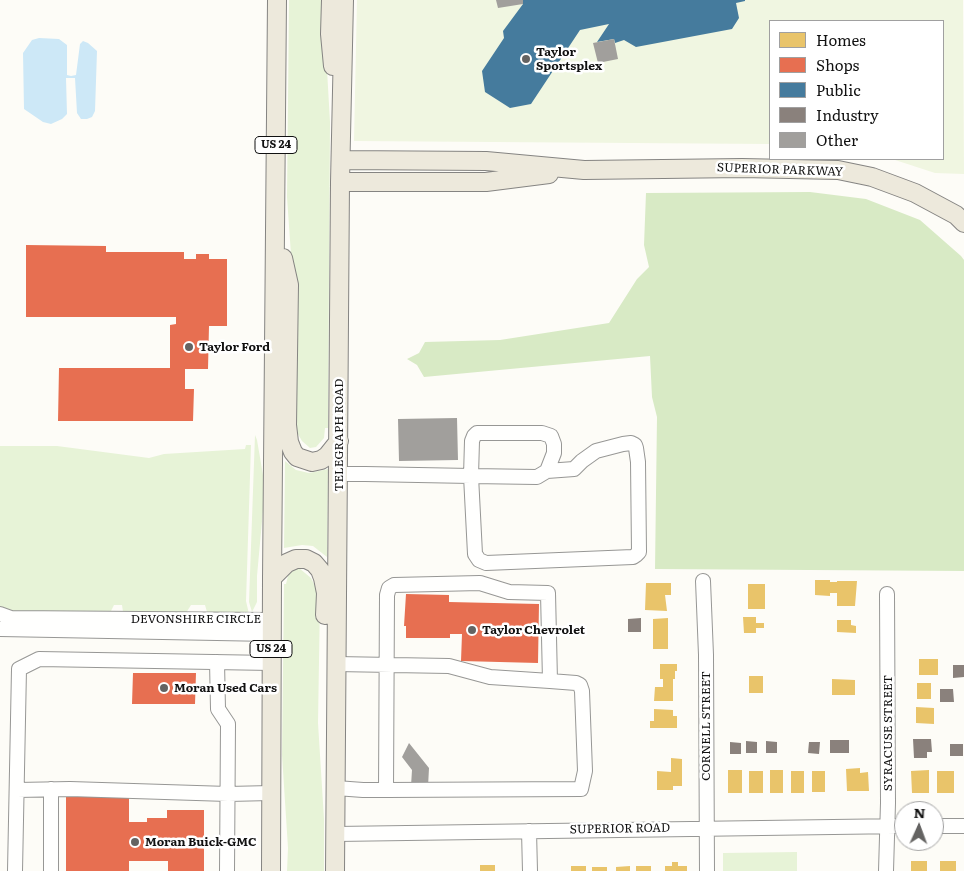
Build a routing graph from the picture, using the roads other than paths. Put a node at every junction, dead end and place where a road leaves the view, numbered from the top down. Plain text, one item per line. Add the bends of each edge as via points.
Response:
1 (277, 0) edge
2 (330, 0) edge
3 (344, 0) edge
4 (342, 95) junction
5 (341, 160) junction
6 (584, 170) junction
7 (340, 182) junction
8 (964, 223) edge
9 (276, 225) junction
10 (339, 441) junction
11 (546, 471) junction
12 (339, 474) junction
13 (471, 476) junction
14 (272, 578) junction
15 (703, 581) dead end
16 (887, 594) dead end
17 (0, 614) edge
18 (119, 625) junction
19 (271, 627) junction
20 (0, 629) edge
21 (217, 662) junction
22 (271, 663) junction
23 (336, 664) junction
24 (387, 664) junction
25 (550, 681) junction
26 (336, 788) junction
27 (16, 790) junction
28 (51, 790) junction
29 (386, 790) junction
30 (271, 793) junction
31 (228, 794) junction
32 (887, 826) junction
33 (894, 826) edge
34 (944, 826) edge
35 (964, 826) edge
36 (706, 828) junction
37 (529, 831) junction
38 (336, 834) junction
39 (15, 871) edge
40 (52, 871) edge
41 (227, 871) edge
42 (271, 871) edge
43 (282, 871) edge
44 (335, 871) edge
45 (530, 871) edge
46 (707, 871) edge
47 (886, 871) edge

1 - 9 main road, US 24
2 - 4 main road via 332,64
3 - 4 main road, TELEGRAPH ROAD
4 - 5 main road, TELEGRAPH ROAD
5 - 6 main road, SUPERIOR PARKWAY via 486,161
5 - 7 main road, TELEGRAPH ROAD
6 - 7 main road, SUPERIOR PARKWAY via 486,182
6 - 8 main road, SUPERIOR PARKWAY via 838,170 872,177 915,193 956,215
7 - 10 main road, TELEGRAPH ROAD
9 - 10 main road via 289,285 289,442 297,457 312,462 327,456
9 - 14 main road, US 24
10 - 12 main road, TELEGRAPH ROAD
11 - 13 street via 537,476
11 - 13 street via 554,453 551,436 542,433 477,432 472,441
11 - 13 street via 574,468 596,451 632,442 638,462 639,552 636,556 486,563 478,560 474,554
12 - 13 street
12 - 23 main road, TELEGRAPH ROAD
14 - 19 main road, US 24
14 - 26 main road via 287,563 306,559 314,563 323,578 326,593 324,729 326,760
15 - 36 street, CORNELL STREET
16 - 32 street, SYRACUSE STREET
17 - 18 street, DEVONSHIRE CIRCLE via 11,618
18 - 19 street, DEVONSHIRE CIRCLE
18 - 20 street, DEVONSHIRE CIRCLE
19 - 22 main road, US 24
21 - 22 street
21 - 27 street via 39,659 19,668
21 - 31 street via 218,709 228,724
22 - 30 main road, US 24
23 - 24 street
23 - 26 main road, TELEGRAPH ROAD
24 - 25 street via 449,666 490,677
24 - 25 street via 389,588 399,584 480,583 509,592 548,593
24 - 29 street
25 - 29 street via 580,685 585,771 581,789
26 - 29 street
26 - 38 main road, TELEGRAPH ROAD
27 - 28 street
27 - 39 street
28 - 31 street
28 - 40 street
30 - 31 street
30 - 42 main road, US 24
30 - 43 main road via 282,847
31 - 41 street
32 - 33 street, SUPERIOR ROAD
32 - 36 street, SUPERIOR ROAD
32 - 47 street, SYRACUSE STREET
34 - 35 street
36 - 37 street, SUPERIOR ROAD
36 - 46 street, CORNELL STREET
37 - 38 street, SUPERIOR ROAD
37 - 45 street
38 - 44 main road, TELEGRAPH ROAD

